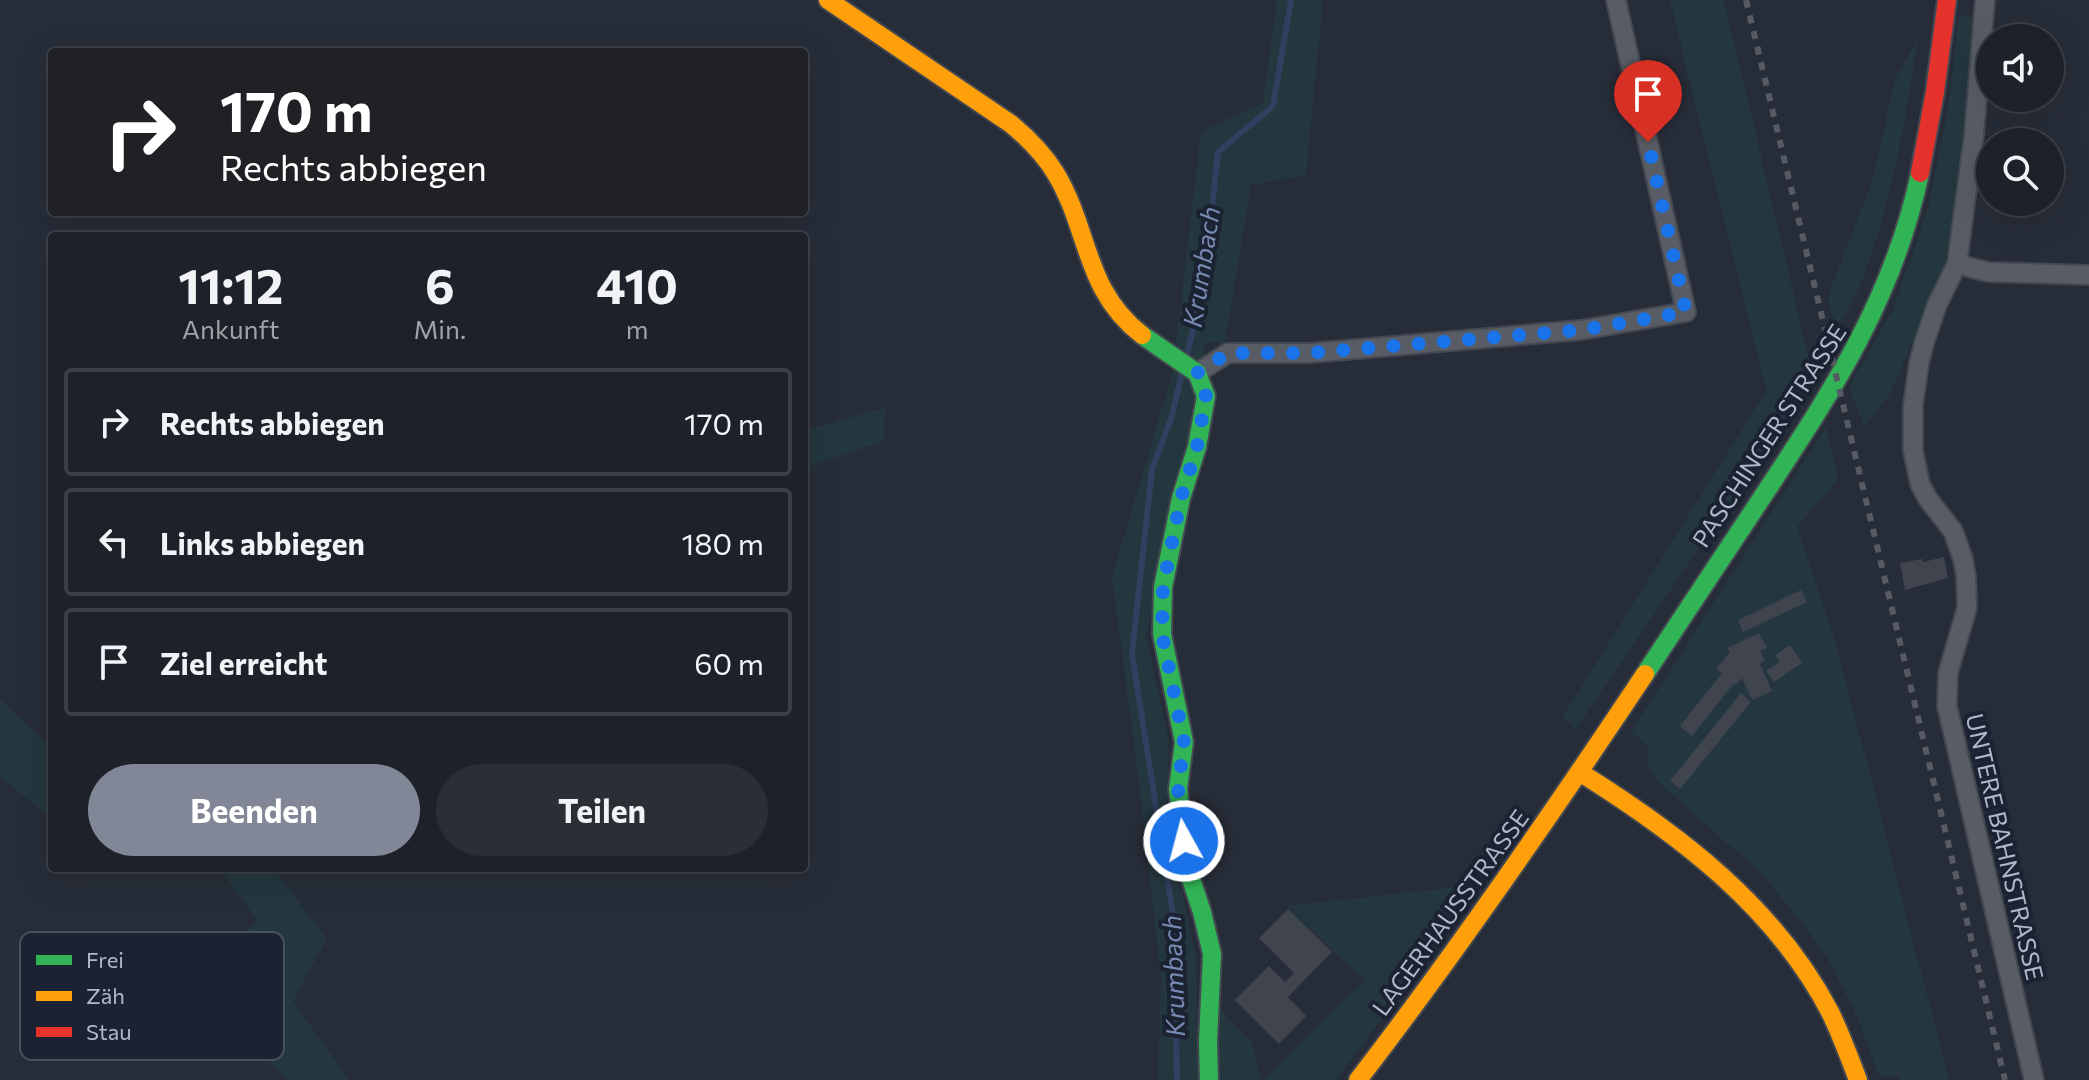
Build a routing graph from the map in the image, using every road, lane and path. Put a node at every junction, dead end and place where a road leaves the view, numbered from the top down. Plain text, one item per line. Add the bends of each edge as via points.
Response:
1 (828, 0) edge
2 (1616, 0) edge
3 (1947, 0) edge
4 (1985, 0) edge
5 (1957, 264) junction
6 (2089, 275) edge
7 (1197, 373) junction
8 (1581, 773) junction
9 (1209, 1080) edge
10 (1358, 1080) edge
11 (1858, 1080) edge
12 (2034, 1080) edge

1 - 7 street via 1036,145 1057,175 1110,303 1128,324
2 - 7 street via 1686,312 1581,330 1310,353 1228,353
3 - 8 street, PASCHINGER STRASSE via 1914,199 1872,320 1822,407
4 - 5 street, UNTERE BAHNSTRASSE
5 - 6 street via 1988,272
5 - 12 street, UNTERE BAHNSTRASSE via 1919,363 1913,450 1920,484 1953,531 1963,559 1967,608 1948,673 1947,706
7 - 9 street via 1206,396 1163,587 1162,634 1184,742 1178,789 1187,867 1212,954
8 - 10 street, LAGERHAUSSTRASSE
8 - 11 street via 1700,857 1774,928 1825,1003

